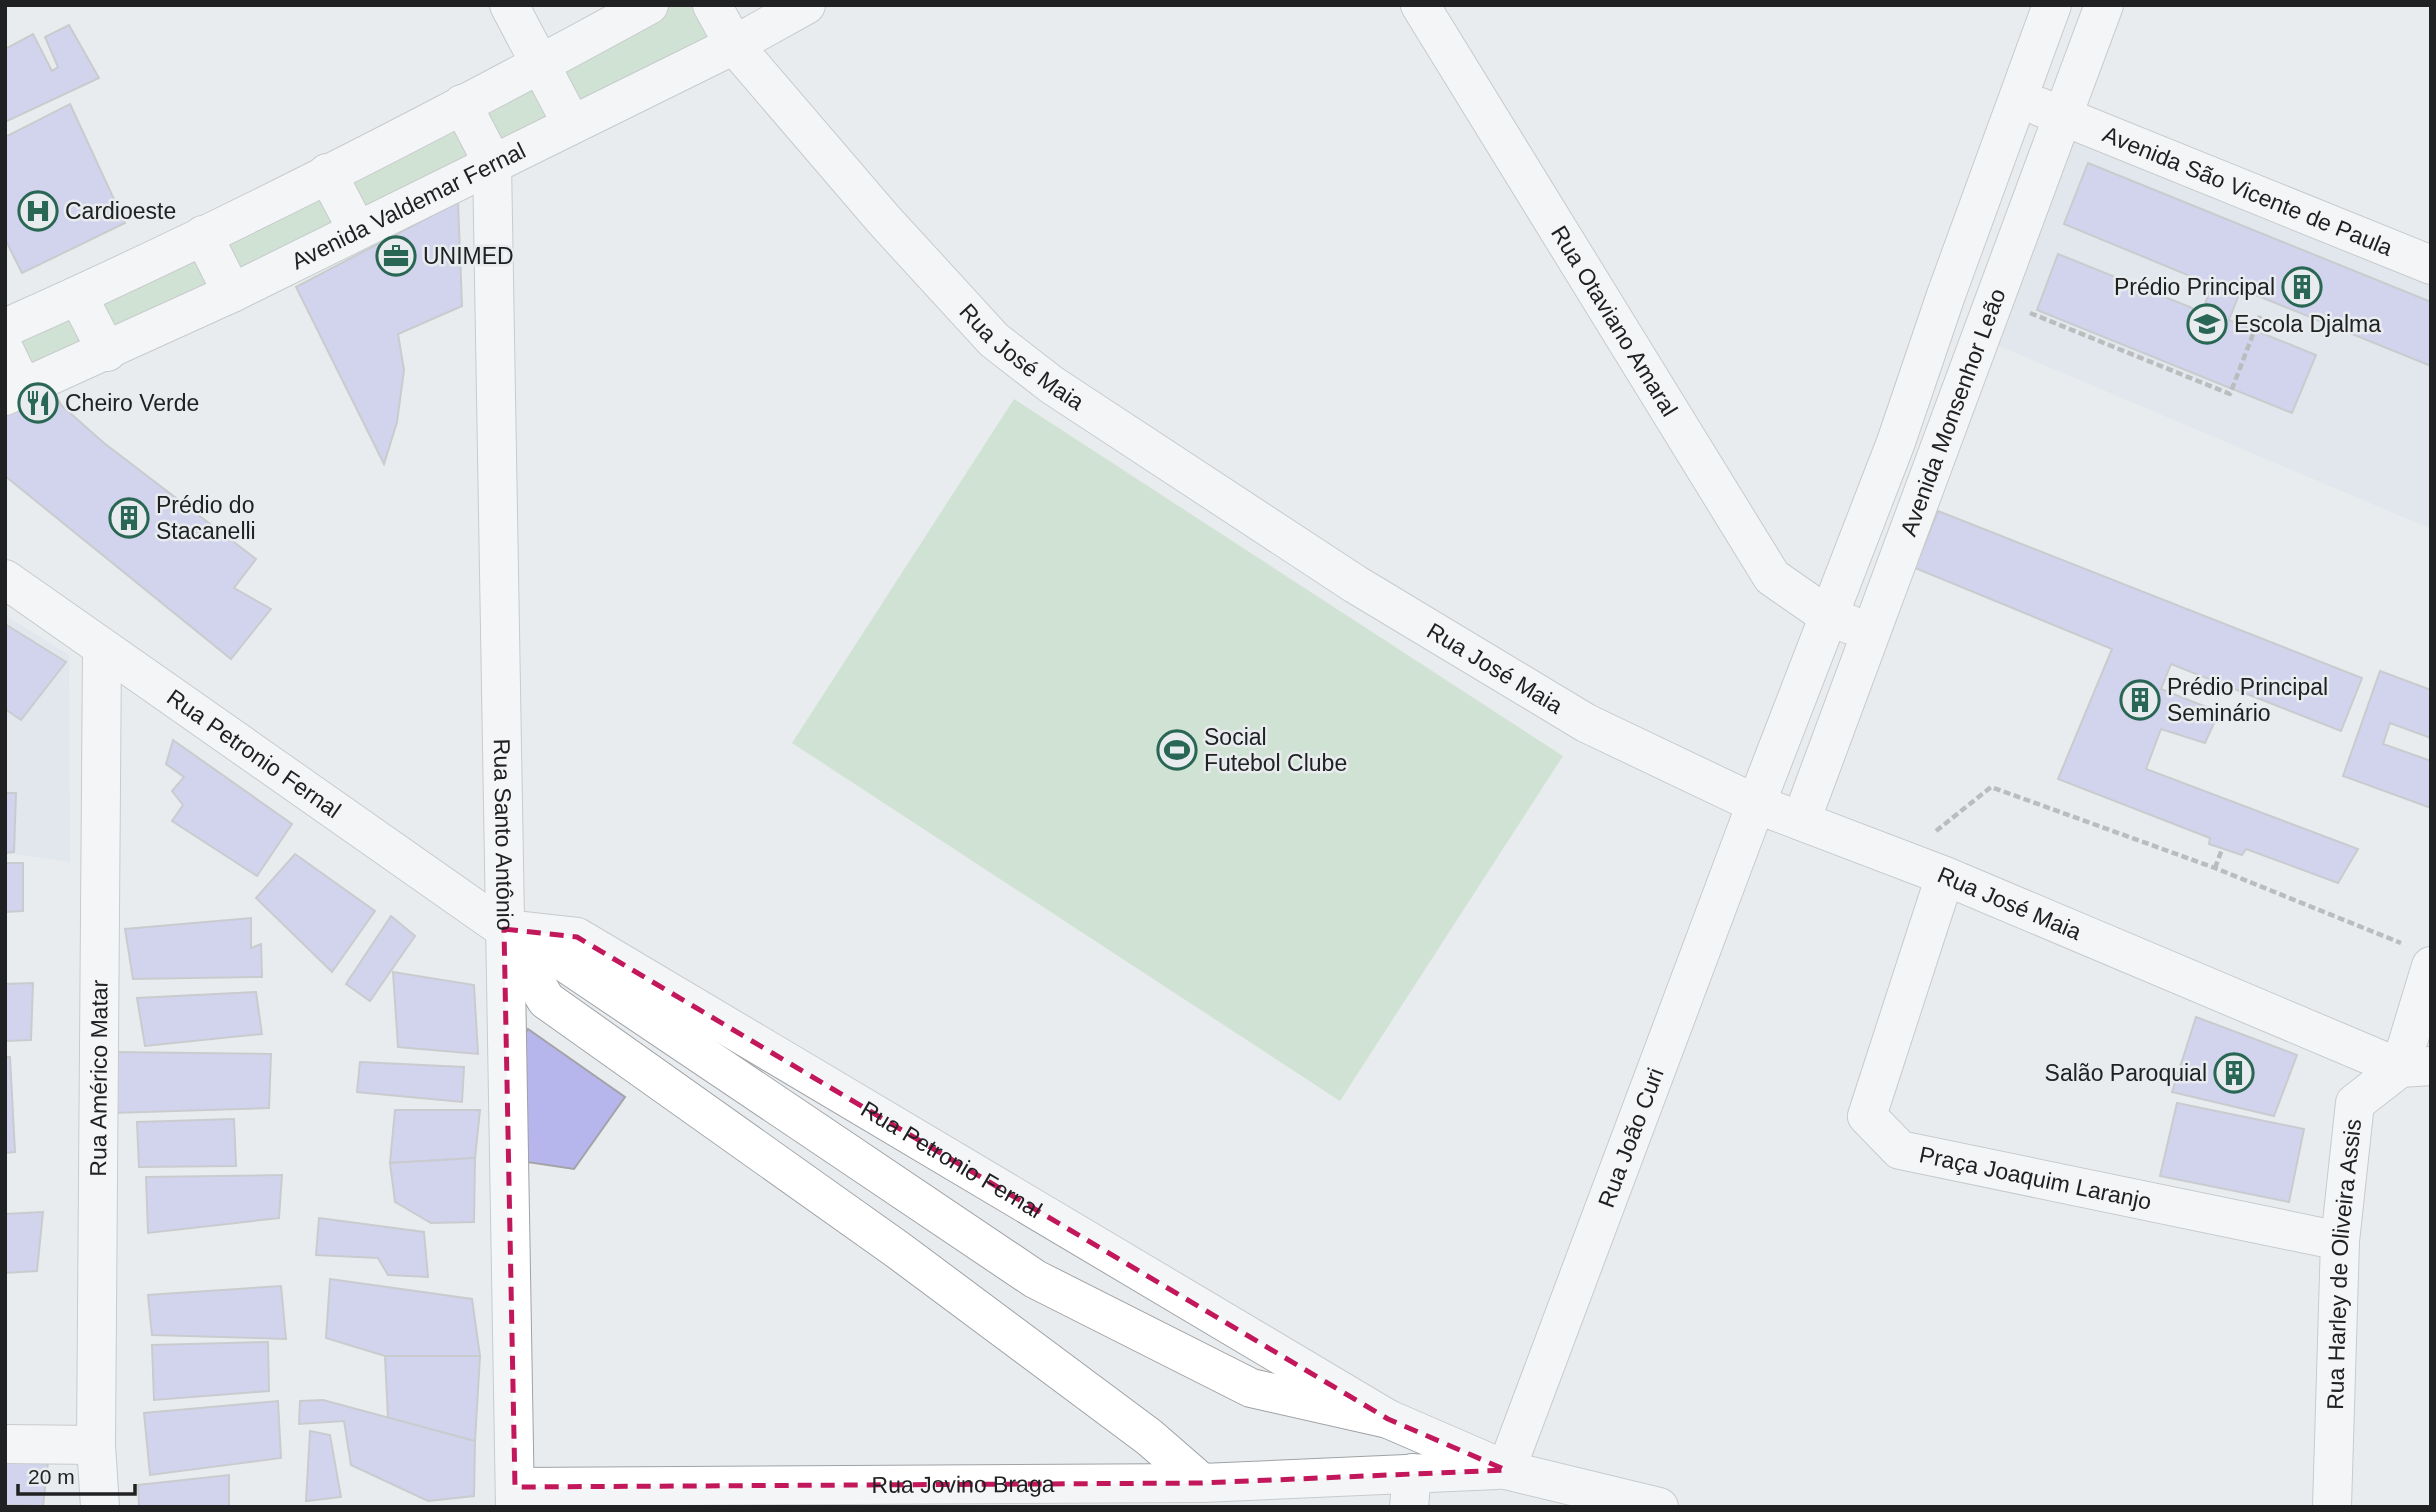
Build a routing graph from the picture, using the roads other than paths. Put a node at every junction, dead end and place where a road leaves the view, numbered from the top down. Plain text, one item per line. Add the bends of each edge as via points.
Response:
1 (509, 5) edge
2 (649, 5) edge
3 (712, 5) edge
4 (806, 5) edge
5 (1420, 5) edge
6 (2052, 5) edge
7 (2104, 5) edge
8 (734, 45) junction
9 (540, 65) junction
10 (2018, 99) junction
11 (461, 104) junction
12 (2064, 115) junction
13 (571, 124) junction
14 (492, 162) junction
15 (327, 173) junction
16 (357, 230) junction
17 (203, 234) junction
18 (2431, 265) edge
19 (232, 293) junction
20 (1996, 293) junction
21 (1946, 295) junction
22 (78, 296) junction
23 (5, 328) edge
24 (5, 351) edge
25 (107, 352) junction
26 (14, 392) edge
27 (1896, 442) junction
28 (1937, 458) junction
29 (5, 579) edge
30 (1828, 616) junction
31 (1871, 633) junction
32 (102, 650) junction
33 (1756, 804) junction
34 (1801, 821) junction
35 (1945, 876) junction
36 (504, 929) junction
37 (2418, 955) edge
38 (2416, 1067) edge
39 (2340, 1241) junction
40 (898, 1250) junction
41 (1035, 1279) junction
42 (1388, 1419) junction
43 (5, 1444) edge
44 (96, 1445) junction
45 (1506, 1470) junction
46 (1202, 1483) junction
47 (1410, 1490) edge
48 (515, 1497) edge
49 (100, 1507) edge
50 (1659, 1507) edge
51 (2332, 1507) edge

1 - 9 street
2 - 9 street
3 - 8 street, Rua José Maia
4 - 8 street, Avenida Valdemar Fernal
5 - 30 street, Rua Otaviano Amaral via 1772,577
6 - 10 street, Avenida Monsenhor Leão
7 - 12 street, Avenida Monsenhor Leão
8 - 13 street, Avenida Valdemar Fernal
8 - 33 street, Rua José Maia via 994,340 1052,385 1355,584 1586,723
9 - 11 street
9 - 13 street
10 - 12 street, Avenida São Vicente de Paula
10 - 21 street, Avenida Monsenhor Leão
11 - 14 street
11 - 15 street
12 - 18 street, Avenida São Vicente de Paula
12 - 20 street, Avenida Monsenhor Leão
13 - 14 street, Avenida Valdemar Fernal
14 - 16 street, Avenida Valdemar Fernal
14 - 36 street, Rua Santo Antônio
15 - 16 street
15 - 17 street
16 - 19 street, Avenida Valdemar Fernal
17 - 19 street
17 - 22 street
19 - 25 street, Avenida Valdemar Fernal
20 - 21 street
20 - 28 street, Avenida Monsenhor Leão
21 - 27 street, Avenida Monsenhor Leão
22 - 23 street
22 - 25 street
24 - 26 street
25 - 26 street, Avenida Valdemar Fernal
27 - 28 street
27 - 30 street, Avenida Monsenhor Leão
28 - 31 street, Avenida Monsenhor Leão
29 - 32 street, Rua Petronio Fernal
30 - 31 street, Rua Otaviano Amaral
30 - 33 street, Avenida Monsenhor Leão
31 - 34 street, Avenida Monsenhor Leão
32 - 36 street, Rua Petronio Fernal
32 - 44 street, Rua Américo Matar
33 - 34 street, Rua José Maia
33 - 45 street, Rua João Curi
34 - 35 street, Rua José Maia
35 - 38 street, Rua José Maia
35 - 39 street, Praça Joaquim Laranjo via 1867,1116 1900,1150
36 - 40 street, Rua Petronio Fernal via 546,1000
36 - 41 street, Rua Petronio Fernal via 564,962
36 - 42 street, Rua Petronio Fernal via 577,937
36 - 48 street, Rua Santo Antônio
37 - 38 street
38 - 39 street, Rua Harley de Oliveira Assis via 2355,1103
39 - 51 street, Rua Harley de Oliveira Assis
40 - 41 street, Rua Petronio Fernal
40 - 46 street, Rua Petronio Fernal via 1149,1437
41 - 42 street, Rua Petronio Fernal via 1251,1388
42 - 45 street, Rua Petronio Fernal
43 - 44 street
44 - 49 street, Rua Américo Matar
45 - 47 street, Rua Petronio Fernal
45 - 50 street, Rua Petronio Fernal
46 - 47 street, Rua Jovino Braga
46 - 48 street, Rua Jovino Braga

